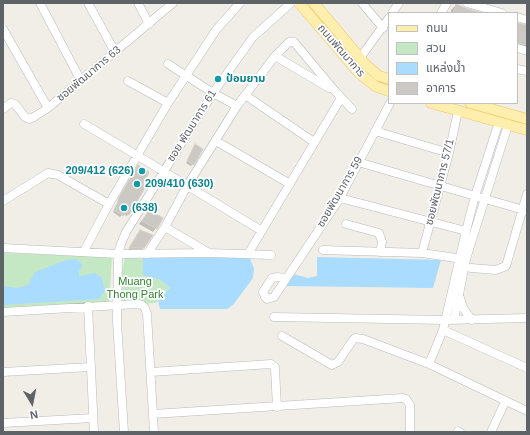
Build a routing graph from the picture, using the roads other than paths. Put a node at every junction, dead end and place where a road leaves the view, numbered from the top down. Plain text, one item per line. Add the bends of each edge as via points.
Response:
1 (40, 3) edge
2 (88, 3) edge
3 (138, 3) edge
4 (173, 3) edge
5 (240, 3) edge
6 (291, 3) edge
7 (299, 3) edge
8 (314, 3) edge
9 (362, 3) edge
10 (399, 3) edge
11 (446, 3) edge
12 (466, 3) edge
13 (393, 12) edge
14 (442, 12) edge
15 (498, 12) edge
16 (388, 20) edge
17 (149, 24) junction
18 (383, 28) junction
19 (3, 29) edge
20 (115, 52) junction
21 (275, 56) junction
22 (360, 58) junction
23 (168, 64) dead end
24 (186, 76) junction
25 (388, 79) edge
26 (81, 81) junction
27 (128, 81) dead end
28 (335, 91) junction
29 (388, 91) edge
30 (213, 93) junction
31 (245, 95) junction
32 (341, 98) junction
33 (168, 103) junction
34 (389, 104) edge
35 (434, 104) edge
36 (474, 104) edge
37 (237, 106) junction
38 (48, 108) junction
39 (3, 109) edge
40 (352, 109) dead end
41 (458, 111) junction
42 (527, 119) edge
43 (84, 124) dead end
44 (504, 124) junction
45 (527, 130) edge
46 (375, 131) junction
47 (216, 141) junction
48 (314, 142) junction
49 (448, 153) junction
50 (138, 156) junction
51 (358, 162) junction
52 (164, 172) junction
53 (290, 184) junction
54 (188, 186) junction
55 (440, 187) junction
56 (527, 194) edge
57 (475, 196) junction
58 (340, 198) junction
59 (485, 200) junction
60 (3, 201) edge
61 (109, 204) junction
62 (525, 211) edge
63 (430, 222) junction
64 (346, 224) dead end
65 (165, 228) junction
66 (262, 230) junction
67 (466, 231) junction
68 (3, 248) edge
69 (322, 250) dead end
70 (84, 251) junction
71 (380, 252) junction
72 (209, 253) junction
73 (422, 253) junction
74 (118, 254) junction
75 (147, 254) junction
76 (248, 254) junction
77 (271, 255) dead end
78 (463, 259) junction
79 (470, 268) dead end
80 (286, 279) dead end
81 (459, 297) junction
82 (116, 305) junction
83 (88, 306) junction
84 (3, 312) edge
85 (274, 317) dead end
86 (527, 318) edge
87 (450, 320) junction
88 (472, 320) junction
89 (443, 330) junction
90 (282, 336) dead end
91 (429, 364) junction
92 (90, 367) junction
93 (527, 368) edge
94 (3, 372) edge
95 (151, 372) junction
96 (505, 402) junction
97 (277, 407) junction
98 (527, 411) edge
99 (153, 414) junction
100 (93, 418) junction
101 (3, 423) edge
102 (94, 432) edge
103 (124, 432) edge
104 (154, 432) edge
105 (410, 432) edge
106 (491, 432) edge

1 - 26 street
2 - 20 street
3 - 17 street
4 - 17 street, ซอยพัฒนาการ 63
5 - 24 street via 216,30
6 - 30 street, ซอย พัฒนาการ 61 via 245,47
7 - 29 main road, ถนนพัฒนาการ via 359,73 375,86
8 - 22 main road, ถนนพัฒนาการ
9 - 18 street
10 - 13 street
11 - 14 street
12 - 15 street
16 - 18 street
17 - 20 street, ซอยพัฒนาการ 63
18 - 22 street
19 - 38 street
20 - 26 street, ซอยพัฒนาการ 63
21 - 28 street
21 - 28 street via 289,42 294,42
21 - 31 street
22 - 25 main road, ถนนพัฒนาการ via 373,72
23 - 24 street
24 - 30 street
24 - 33 street
26 - 38 street, ซอยพัฒนาการ 63
27 - 33 street
28 - 32 street
30 - 37 street
30 - 52 street, ซอย พัฒนาการ 61
31 - 37 street
31 - 48 street
32 - 40 street
32 - 48 street
33 - 50 street
34 - 46 street, ซอยพัฒนาการ 59
35 - 41 main road
36 - 42 main road
37 - 47 street
38 - 39 street, ซอยพัฒนาการ 63 via 29,119 15,104
41 - 44 main road
41 - 49 street, ซอยพัฒนาการ 57/1
43 - 50 street
44 - 45 main road
44 - 57 street
44 - 59 street
46 - 49 street
46 - 51 street, ซอยพัฒนาการ 59
47 - 53 street
47 - 54 street
48 - 53 street
49 - 55 street, ซอยพัฒนาการ 57/1
50 - 52 street
50 - 61 street
51 - 55 street
51 - 58 street, ซอยพัฒนาการ 59
52 - 54 street
52 - 74 street, ซอย พัฒนาการ 61 via 126,232
53 - 66 street
54 - 65 street
54 - 66 street
55 - 57 street
55 - 63 street, ซอยพัฒนาการ 57/1
56 - 62 street
57 - 59 street
57 - 67 street
58 - 63 street
58 - 80 street, ซอยพัฒนาการ 59
59 - 62 street
59 - 78 street
60 - 61 street via 48,173 58,175
61 - 70 street
62 - 79 street via 506,266 496,270
63 - 67 street
63 - 73 street, ซอยพัฒนาการ 57/1
64 - 71 street via 379,233 382,242
65 - 72 street
65 - 75 street
66 - 76 street
67 - 78 street
68 - 70 street
69 - 71 street
70 - 74 street
71 - 73 street
72 - 75 street
72 - 76 street
73 - 78 street
74 - 75 street
74 - 82 street, ซอย พัฒนาการ 61
76 - 77 street
78 - 81 street
78 - 87 street
81 - 87 street
81 - 88 street
82 - 83 street
82 - 95 street via 137,304 145,308
82 - 103 street, ซอย พัฒนาการ 61
83 - 84 street
83 - 92 street
85 - 87 street
86 - 88 street
87 - 88 street
87 - 89 street
89 - 91 street
89 - 93 street
90 - 91 street via 332,365 338,362 353,340 359,338
91 - 96 street
92 - 94 street
92 - 100 street
95 - 97 street via 271,364 275,367
95 - 99 street
96 - 98 street
96 - 106 street
97 - 99 street
97 - 105 street via 403,398 410,405
99 - 104 street
100 - 101 street
100 - 102 street

